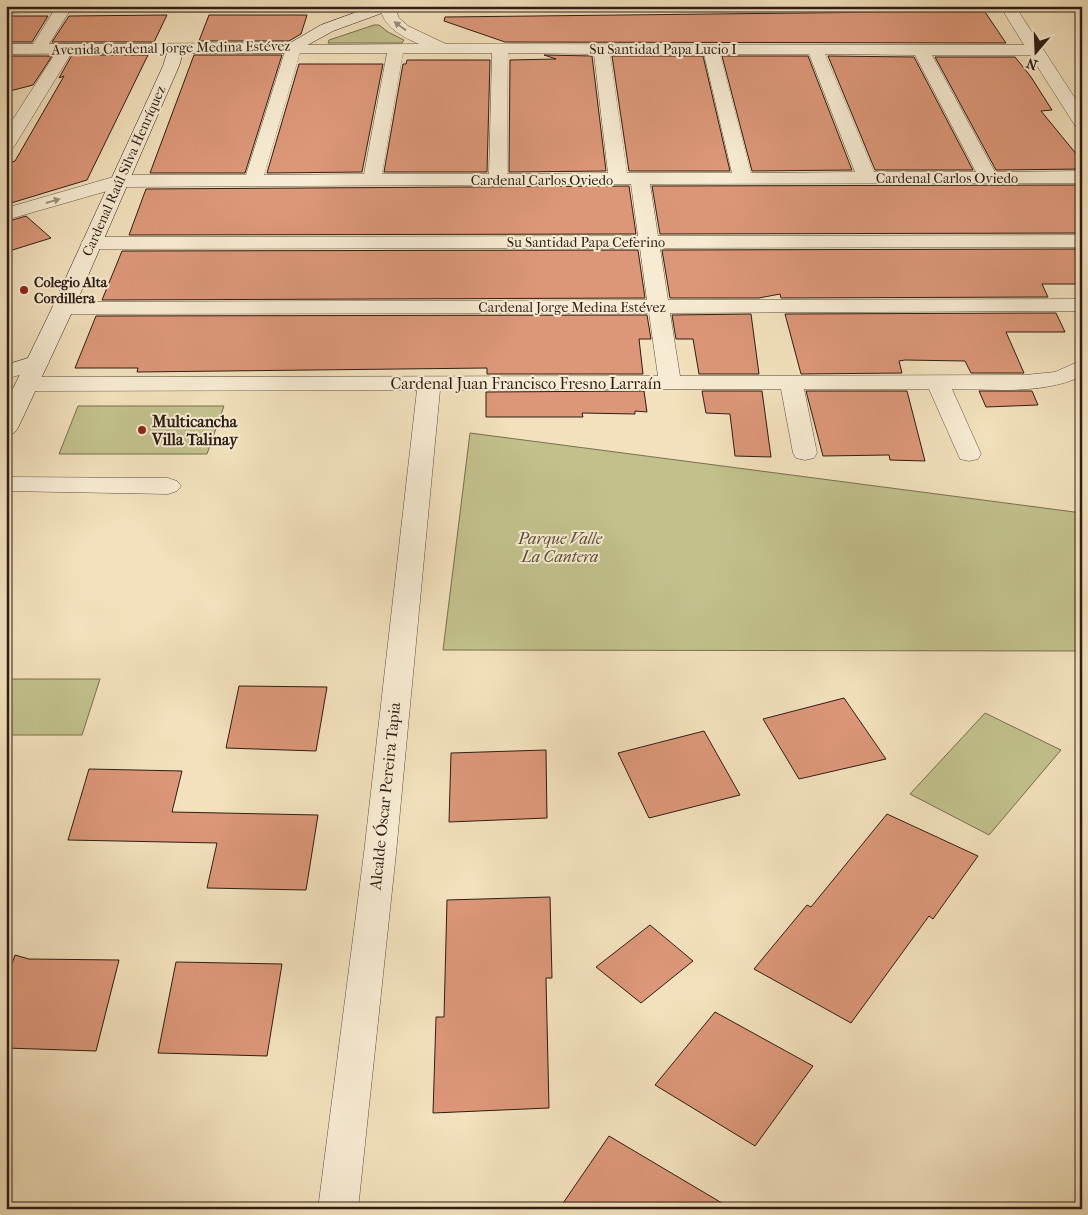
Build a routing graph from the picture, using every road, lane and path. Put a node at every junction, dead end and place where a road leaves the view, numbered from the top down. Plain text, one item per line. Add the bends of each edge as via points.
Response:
1 (287, 6) edge
2 (387, 6) edge
3 (470, 6) edge
4 (547, 6) edge
5 (591, 6) edge
6 (1007, 6) edge
7 (64, 7) edge
8 (176, 7) edge
9 (6, 8) edge
10 (293, 48) junction
11 (6, 49) edge
12 (38, 49) junction
13 (66, 49) junction
14 (176, 49) junction
15 (396, 49) junction
16 (454, 49) junction
17 (500, 49) junction
18 (601, 49) junction
19 (711, 49) junction
20 (815, 50) junction
21 (921, 50) junction
22 (1034, 50) junction
23 (36, 95) junction
24 (14, 101) dead end
25 (1082, 123) edge
26 (6, 145) edge
27 (1082, 177) edge
28 (867, 178) junction
29 (989, 178) junction
30 (618, 179) junction
31 (640, 179) junction
32 (743, 179) junction
33 (372, 180) junction
34 (498, 180) junction
35 (253, 181) junction
36 (120, 182) junction
37 (6, 214) edge
38 (1082, 241) edge
39 (650, 242) junction
40 (91, 243) junction
41 (1082, 305) edge
42 (658, 306) junction
43 (63, 308) junction
44 (38, 362) junction
45 (1082, 367) edge
46 (6, 372) edge
47 (670, 383) junction
48 (791, 383) junction
49 (938, 383) junction
50 (28, 384) junction
51 (429, 384) junction
52 (6, 428) edge
53 (805, 453) dead end
54 (969, 454) dead end
55 (6, 484) edge
56 (168, 486) dead end
57 (338, 1209) edge

1 - 2 street
1 - 8 street
2 - 10 street, Avenida Cardenal Jorge Medina Estévez via 327,28
16 -> 2 street via 424,40 404,29 392,20
3 - 4 street
4 - 5 street
6 - 22 street
7 - 8 street
7 - 9 street
7 - 12 street
10 - 14 street, Avenida Cardenal Jorge Medina Estévez
10 - 15 street, Su Santidad Papa Lucio I
10 - 35 street
11 - 12 street, Avenida Cardenal Jorge Medina Estévez
12 - 13 street, Avenida Cardenal Jorge Medina Estévez
13 - 14 street, Avenida Cardenal Jorge Medina Estévez
13 - 23 street
14 - 36 street, Cardenal Raúl Silva Henríquez
15 - 16 street, Su Santidad Papa Lucio I
15 - 33 street
16 - 17 street, Su Santidad Papa Lucio I
17 - 18 street, Su Santidad Papa Lucio I
17 - 34 street
18 - 19 street, Su Santidad Papa Lucio I
18 - 30 street
19 - 20 street, Su Santidad Papa Lucio I
19 - 32 street
20 - 21 street, Su Santidad Papa Lucio I
20 - 28 street
21 - 22 street, Su Santidad Papa Lucio I
21 - 29 street
22 - 25 street
23 - 24 street
23 - 26 street
27 - 29 street, Cardenal Carlos Oviedo
28 - 29 street, Cardenal Carlos Oviedo
28 - 32 street, Cardenal Carlos Oviedo
30 - 31 street, Cardenal Carlos Oviedo
30 - 34 street, Cardenal Carlos Oviedo
31 - 32 street, Cardenal Carlos Oviedo
31 - 39 street
33 - 34 street, Cardenal Carlos Oviedo
33 - 35 street, Cardenal Carlos Oviedo
35 - 36 street, Cardenal Carlos Oviedo
37 -> 36 street, Cardenal Carlos Oviedo
36 - 40 street, Cardenal Raúl Silva Henríquez
38 - 39 street, Su Santidad Papa Ceferino
39 - 40 street, Su Santidad Papa Ceferino
39 - 42 street
40 - 43 street, Cardenal Raúl Silva Henríquez
41 - 42 street, Cardenal Jorge Medina Estévez
42 - 43 street, Cardenal Jorge Medina Estévez
42 - 47 street
43 - 44 street, Cardenal Raúl Silva Henríquez
44 - 46 street
44 - 50 street, Cardenal Raúl Silva Henríquez
45 - 49 street, Cardenal Juan Francisco Fresno Larraín via 1060,378 1025,382
47 - 48 street, Cardenal Juan Francisco Fresno Larraín
47 - 51 street, Cardenal Juan Francisco Fresno Larraín
48 - 49 street, Cardenal Juan Francisco Fresno Larraín
48 - 53 street
49 - 54 street
50 - 51 street, Cardenal Juan Francisco Fresno Larraín
50 - 52 street, Cardenal Raúl Silva Henríquez
51 - 57 street, Alcalde Óscar Pereira Tapia via 380,853
55 - 56 street

